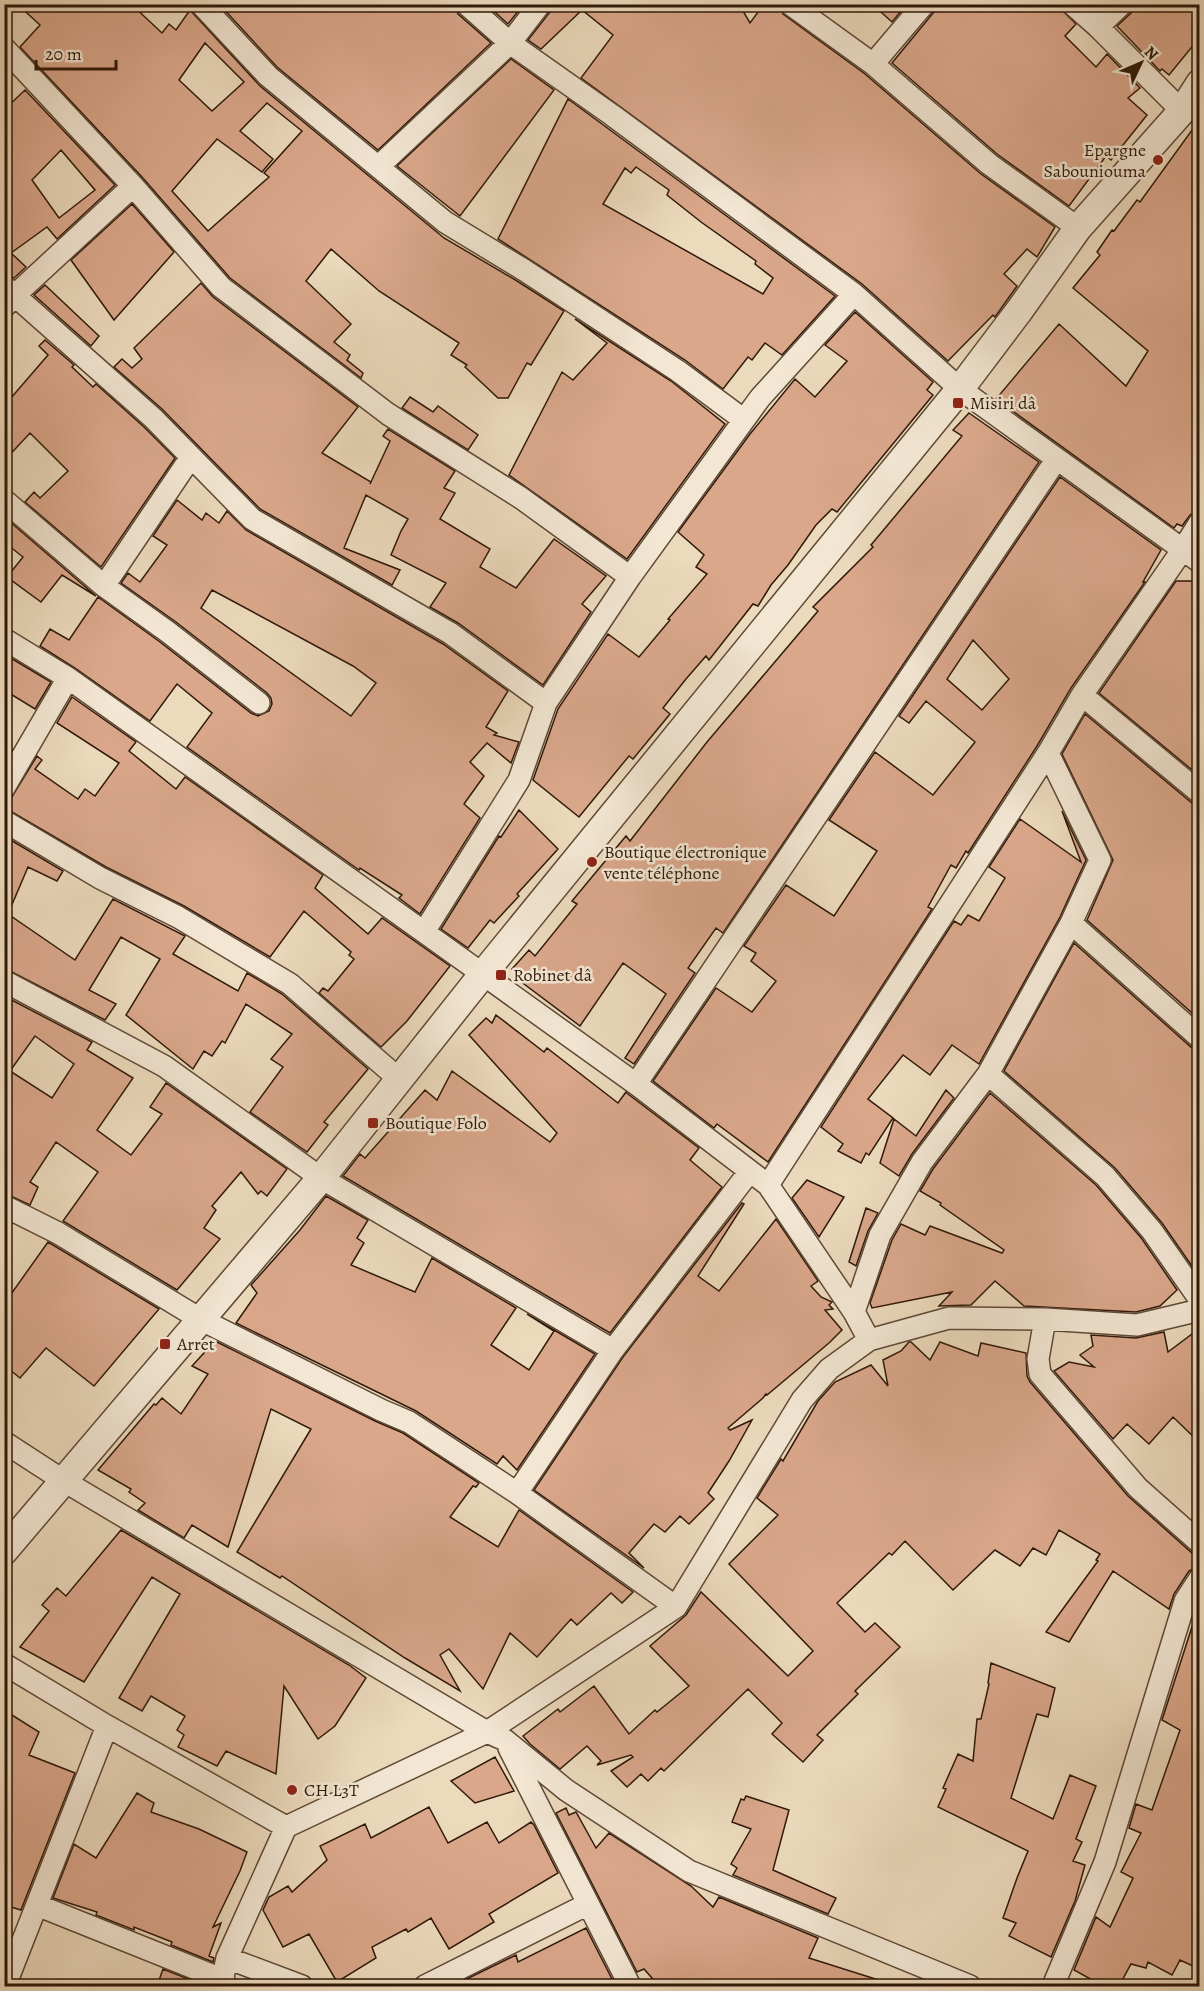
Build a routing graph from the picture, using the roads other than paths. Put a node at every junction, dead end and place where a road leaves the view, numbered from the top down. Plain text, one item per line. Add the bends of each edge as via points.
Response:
1 (201, 4) edge
2 (466, 4) edge
3 (540, 4) edge
4 (790, 4) edge
5 (924, 4) edge
6 (1072, 4) edge
7 (1122, 4) edge
8 (1098, 27) junction
9 (510, 43) junction
10 (4, 48) edge
11 (873, 64) junction
12 (1200, 83) edge
13 (1182, 111) junction
14 (379, 166) junction
15 (133, 186) junction
16 (1078, 228) junction
17 (854, 294) junction
18 (8, 297) edge
19 (960, 389) junction
20 (744, 420) junction
21 (191, 457) junction
22 (1056, 460) junction
23 (4, 500) edge
24 (1200, 522) edge
25 (1191, 556) edge
26 (630, 577) junction
27 (104, 586) junction
28 (4, 639) edge
29 (68, 678) junction
30 (1082, 695) junction
31 (259, 703) dead end
32 (546, 703) junction
33 (1047, 753) junction
34 (4, 788) edge
35 (1200, 793) edge
36 (4, 821) edge
37 (1071, 923) junction
38 (424, 932) junction
39 (483, 974) junction
40 (4, 981) edge
41 (1200, 1038) edge
42 (988, 1074) junction
43 (399, 1079) junction
44 (636, 1084) junction
45 (750, 1171) junction
46 (321, 1178) junction
47 (768, 1185) junction
48 (4, 1206) edge
49 (1200, 1300) edge
50 (1200, 1310) edge
51 (854, 1312) junction
52 (1045, 1318) junction
53 (200, 1319) junction
54 (869, 1340) junction
55 (613, 1350) junction
56 (4, 1442) edge
57 (64, 1480) junction
58 (517, 1493) junction
59 (1200, 1543) edge
60 (4, 1551) edge
61 (1200, 1578) edge
62 (676, 1607) junction
63 (4, 1664) edge
64 (107, 1726) junction
65 (496, 1736) junction
66 (286, 1827) junction
67 (588, 1904) junction
68 (37, 1905) junction
69 (227, 1958) junction
70 (222, 1983) edge
71 (6, 1986) edge
72 (302, 1986) edge
73 (425, 1986) edge
74 (630, 1986) edge
75 (969, 1986) edge
76 (1053, 1986) edge

1 - 14 street via 268,76
2 - 9 street
3 - 9 street
4 - 11 street
5 - 11 street
6 - 8 street
7 - 8 street
8 - 13 street
9 - 14 street
9 - 17 street
10 - 15 street
11 - 16 street via 989,164
12 - 13 street
13 - 16 street
14 - 20 street via 446,222 678,371
15 - 18 street
15 - 26 street via 221,287 388,414 521,498
16 - 19 street
17 - 19 street
17 - 20 street
18 - 21 street via 153,418
19 - 22 street
19 - 39 street
20 - 26 street
21 - 27 street
21 - 32 street via 252,519 450,633
22 - 25 street
22 - 44 street
23 - 27 street
24 - 25 street
25 - 30 street
26 - 32 street
27 - 31 street
28 - 29 street
29 - 34 street
29 - 38 street
30 - 33 street
30 - 35 street
32 - 38 street via 519,780
33 - 37 street via 1100,860
33 - 47 street
36 - 43 street via 290,984
37 - 41 street
37 - 42 street
38 - 39 street
39 - 43 street
39 - 44 street
40 - 46 street via 164,1066
42 - 49 street via 1105,1176 1152,1231
42 - 51 street via 922,1162 880,1235
43 - 46 street
44 - 45 street
45 - 47 street
45 - 55 street
46 - 53 street
46 - 55 street
47 - 51 street
48 - 53 street via 58,1233
50 - 52 street via 1137,1325
51 - 54 street
52 - 54 street via 949,1318
52 - 59 street via 1038,1359 1040,1374 1138,1488
53 - 57 street
53 - 58 street via 409,1422
54 - 62 street via 829,1369 802,1400
55 - 58 street
56 - 57 street
57 - 60 street
57 - 65 street
58 - 62 street
61 - 76 street via 1185,1602 1105,1862
62 - 65 street
63 - 64 street
64 - 66 street
64 - 68 street
65 - 66 street
65 - 67 street
65 - 75 street via 566,1790 688,1871
66 - 69 street
67 - 73 street
67 - 74 street
68 - 70 street
68 - 71 street
69 - 70 street
69 - 72 street

